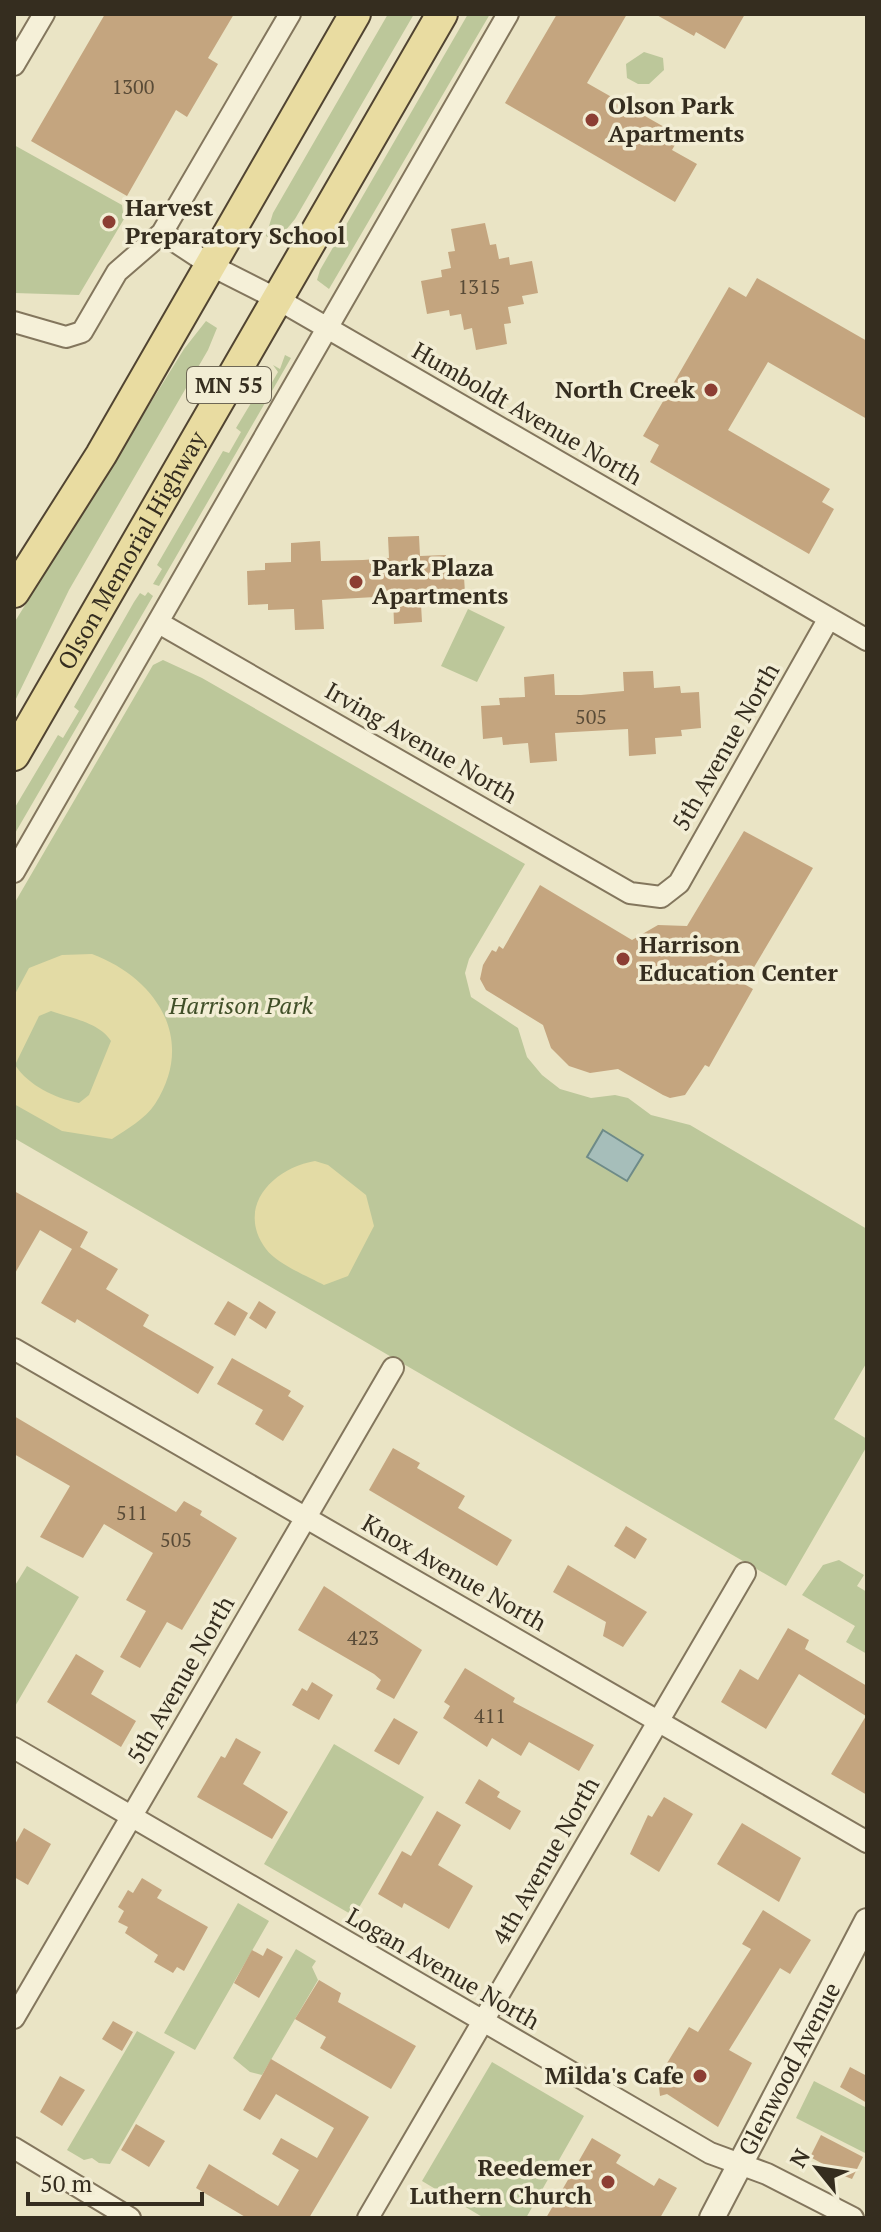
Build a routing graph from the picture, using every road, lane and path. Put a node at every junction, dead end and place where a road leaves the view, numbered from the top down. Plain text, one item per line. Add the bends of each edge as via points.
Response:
1 (44, 14) edge
2 (290, 14) edge
3 (355, 14) edge
4 (442, 14) edge
5 (508, 14) edge
6 (14, 65) edge
7 (162, 233) junction
8 (212, 266) junction
9 (279, 300) junction
10 (14, 322) edge
11 (328, 329) junction
12 (14, 592) edge
13 (829, 618) junction
14 (159, 623) junction
15 (867, 640) edge
16 (14, 755) edge
17 (14, 872) edge
18 (661, 897) joint
19 (14, 1349) edge
20 (393, 1368) dead end
21 (306, 1518) junction
22 (745, 1573) dead end
23 (658, 1721) junction
24 (14, 1748) edge
25 (129, 1817) junction
26 (867, 1842) edge
27 (867, 1921) edge
28 (14, 2018) edge
29 (482, 2022) junction
30 (14, 2148) edge
31 (740, 2164) junction
32 (130, 2218) edge
33 (368, 2218) edge
34 (712, 2218) edge
35 (853, 2218) edge

1 - 6 street
2 - 7 street
3 - 8 main road, MN 55
4 - 9 main road, Olson Memorial Highway / MN 55
5 - 11 street
7 - 8 street, Humboldt Avenue North
7 - 10 street via 117,272 82,332 66,337
8 - 9 street, Humboldt Avenue North
8 - 12 main road, MN 55
9 - 11 street, Humboldt Avenue North
9 - 16 main road, Olson Memorial Highway / MN 55
11 - 13 street, Humboldt Avenue North
11 - 14 street
13 - 15 street, Humboldt Avenue North
13 - 18 street, 5th Avenue North via 679,883
14 - 17 street
14 - 18 street, Irving Avenue North via 630,893
19 - 21 street, Knox Avenue North
20 - 21 street, 5th Avenue North
21 - 23 street, Knox Avenue North
21 - 25 street, 5th Avenue North
22 - 23 street, 4th Avenue North
23 - 26 street, Knox Avenue North
23 - 29 street, 4th Avenue North
24 - 25 street, Logan Avenue North
25 - 28 street, 5th Avenue North
25 - 29 street, Logan Avenue North
27 - 31 street, Glenwood Avenue
29 - 31 street, Logan Avenue North via 710,2153
29 - 33 street, 4th Avenue North
30 - 32 street
31 - 34 street, Glenwood Avenue
31 - 35 street, Logan Avenue North

